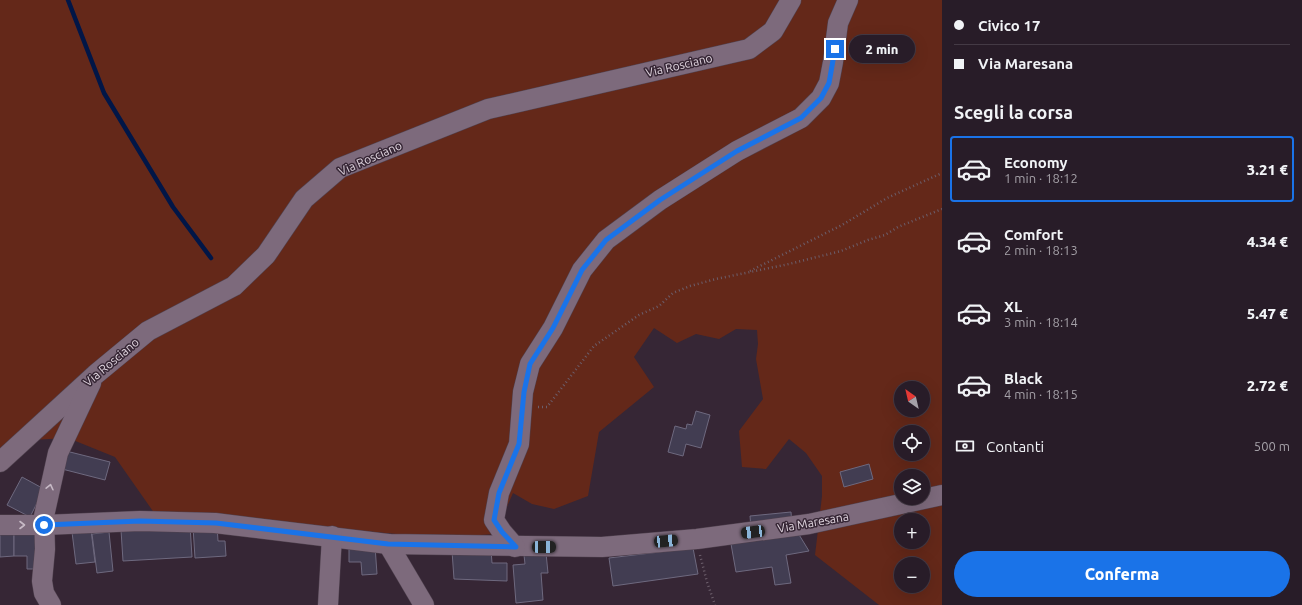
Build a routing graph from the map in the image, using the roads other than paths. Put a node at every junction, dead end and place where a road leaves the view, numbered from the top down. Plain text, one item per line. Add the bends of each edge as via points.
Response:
1 (791, 0) edge
2 (848, 0) edge
3 (96, 374) junction
4 (0, 462) edge
5 (942, 495) edge
6 (44, 525) junction
7 (0, 526) edge
8 (332, 536) junction
9 (388, 544) junction
10 (516, 547) junction
11 (51, 605) edge
12 (328, 605) edge
13 (424, 605) edge

1 - 3 street, Via Rosciano via 773,31 749,49 488,109 340,168 304,199 266,255 234,286 148,331
2 - 10 street via 838,23 829,83 821,98 801,118 737,151 660,200 606,240 582,270 553,328 530,364 524,392 519,444 499,493 494,520
3 - 4 street, Via Rosciano
6 -> 3 street via 58,452
5 - 10 street, Via Maresana via 809,524 697,539 602,547
7 -> 6 street, Via Maresana
6 - 8 street, Via Maresana via 140,521 208,523
6 - 11 street via 42,581
8 - 9 street, Via Maresana
8 - 12 street
9 - 10 street, Via Maresana
9 - 13 street

